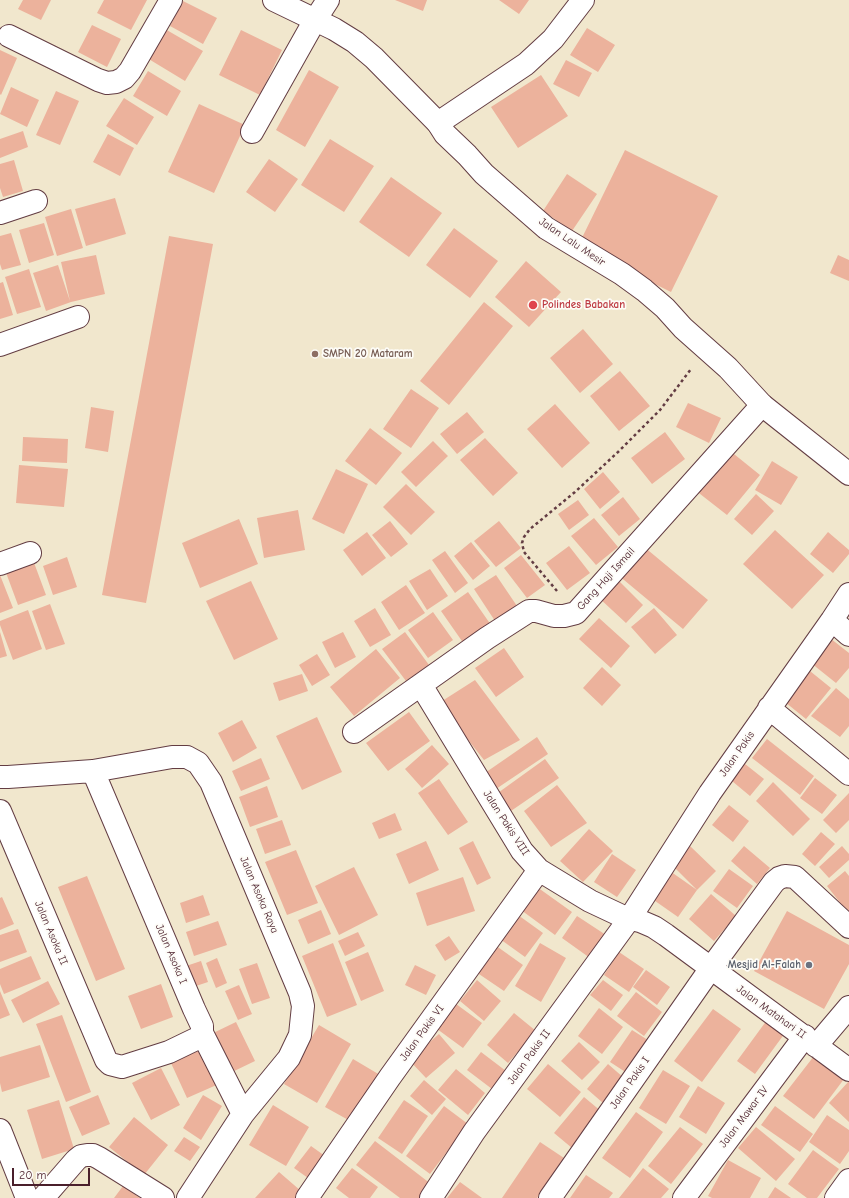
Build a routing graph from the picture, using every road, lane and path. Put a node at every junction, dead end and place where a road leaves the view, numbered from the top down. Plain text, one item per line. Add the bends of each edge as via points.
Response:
1 (171, 0) edge
2 (274, 0) edge
3 (328, 0) edge
4 (580, 1) edge
5 (315, 20) junction
6 (9, 36) dead end
7 (438, 124) junction
8 (252, 132) dead end
9 (36, 201) dead end
10 (0, 213) edge
11 (78, 317) dead end
12 (0, 344) edge
13 (706, 350) junction
14 (762, 405) junction
15 (849, 474) edge
16 (30, 553) dead end
17 (0, 564) edge
18 (849, 594) edge
19 (576, 613) junction
20 (832, 620) junction
21 (849, 635) edge
22 (421, 685) junction
23 (769, 708) junction
24 (354, 732) dead end
25 (94, 771) junction
26 (849, 774) edge
27 (0, 777) edge
28 (0, 811) edge
29 (539, 870) junction
30 (630, 918) junction
31 (849, 927) edge
32 (711, 968) junction
33 (849, 1007) edge
34 (202, 1033) junction
35 (810, 1041) junction
36 (849, 1070) edge
37 (243, 1114) junction
38 (0, 1130) edge
39 (849, 1180) edge
40 (27, 1198) edge
41 (43, 1198) edge
42 (163, 1198) edge
43 (188, 1198) edge
44 (307, 1198) edge
45 (431, 1198) edge
46 (550, 1198) edge
47 (684, 1198) edge
48 (836, 1198) edge

1 - 6 street via 130,71 116,82 98,80
2 - 5 street, Jalan Lalu Mesir
3 - 5 street
4 - 7 street via 553,39 526,64
5 - 7 street, Jalan Lalu Mesir via 355,42 374,58
5 - 8 street
7 - 13 street, Jalan Lalu Mesir via 484,174 546,228 644,290
9 - 10 street
11 - 12 street
13 - 14 street, Jalan Lalu Mesir via 718,358
13 - 19 path via 654,415 618,452 524,537 524,552
14 - 15 street, Jalan Lalu Mesir
14 - 19 street, Gang Haji Ismail
16 - 17 street
18 - 20 street, Jalan Pakis
19 - 22 street, Gang Haji Ismail via 554,616 529,611
20 - 21 street
20 - 23 street, Jalan Pakis
22 - 24 street, Gang Haji Ismail
22 - 29 street, Jalan Pakis VIII via 522,851
23 - 26 street
23 - 30 street, Jalan Pakis via 710,793
25 - 27 street, Jalan Asoka Raya
25 - 34 street, Jalan Asoka I via 201,1022
25 - 37 street, Jalan Asoka Raya via 164,757 188,757 198,763 211,782 297,986 303,1006 300,1035 289,1058
28 - 34 street, Jalan Asoka II via 103,1054 110,1064 122,1067 169,1052 198,1038
29 - 30 street, Jalan Pakis VIII via 590,901
29 - 44 street, Jalan Pakis VI via 390,1077
30 - 32 street, Jalan Matahari II via 654,927
30 - 45 street, Jalan Pakis II via 474,1132
31 - 32 street, Jalan Pakis I via 795,877 785,876 774,882
32 - 35 street, Jalan Matahari II
32 - 46 street, Jalan Pakis I
33 - 35 street, Jalan Mawar IV
34 - 37 street, Jalan Asoka I
35 - 36 street, Jalan Matahari II
35 - 47 street, Jalan Mawar IV
37 - 43 street, Jalan Asoka Raya
38 - 40 street
39 - 48 street
41 - 42 street via 76,1160 81,1156 90,1155

